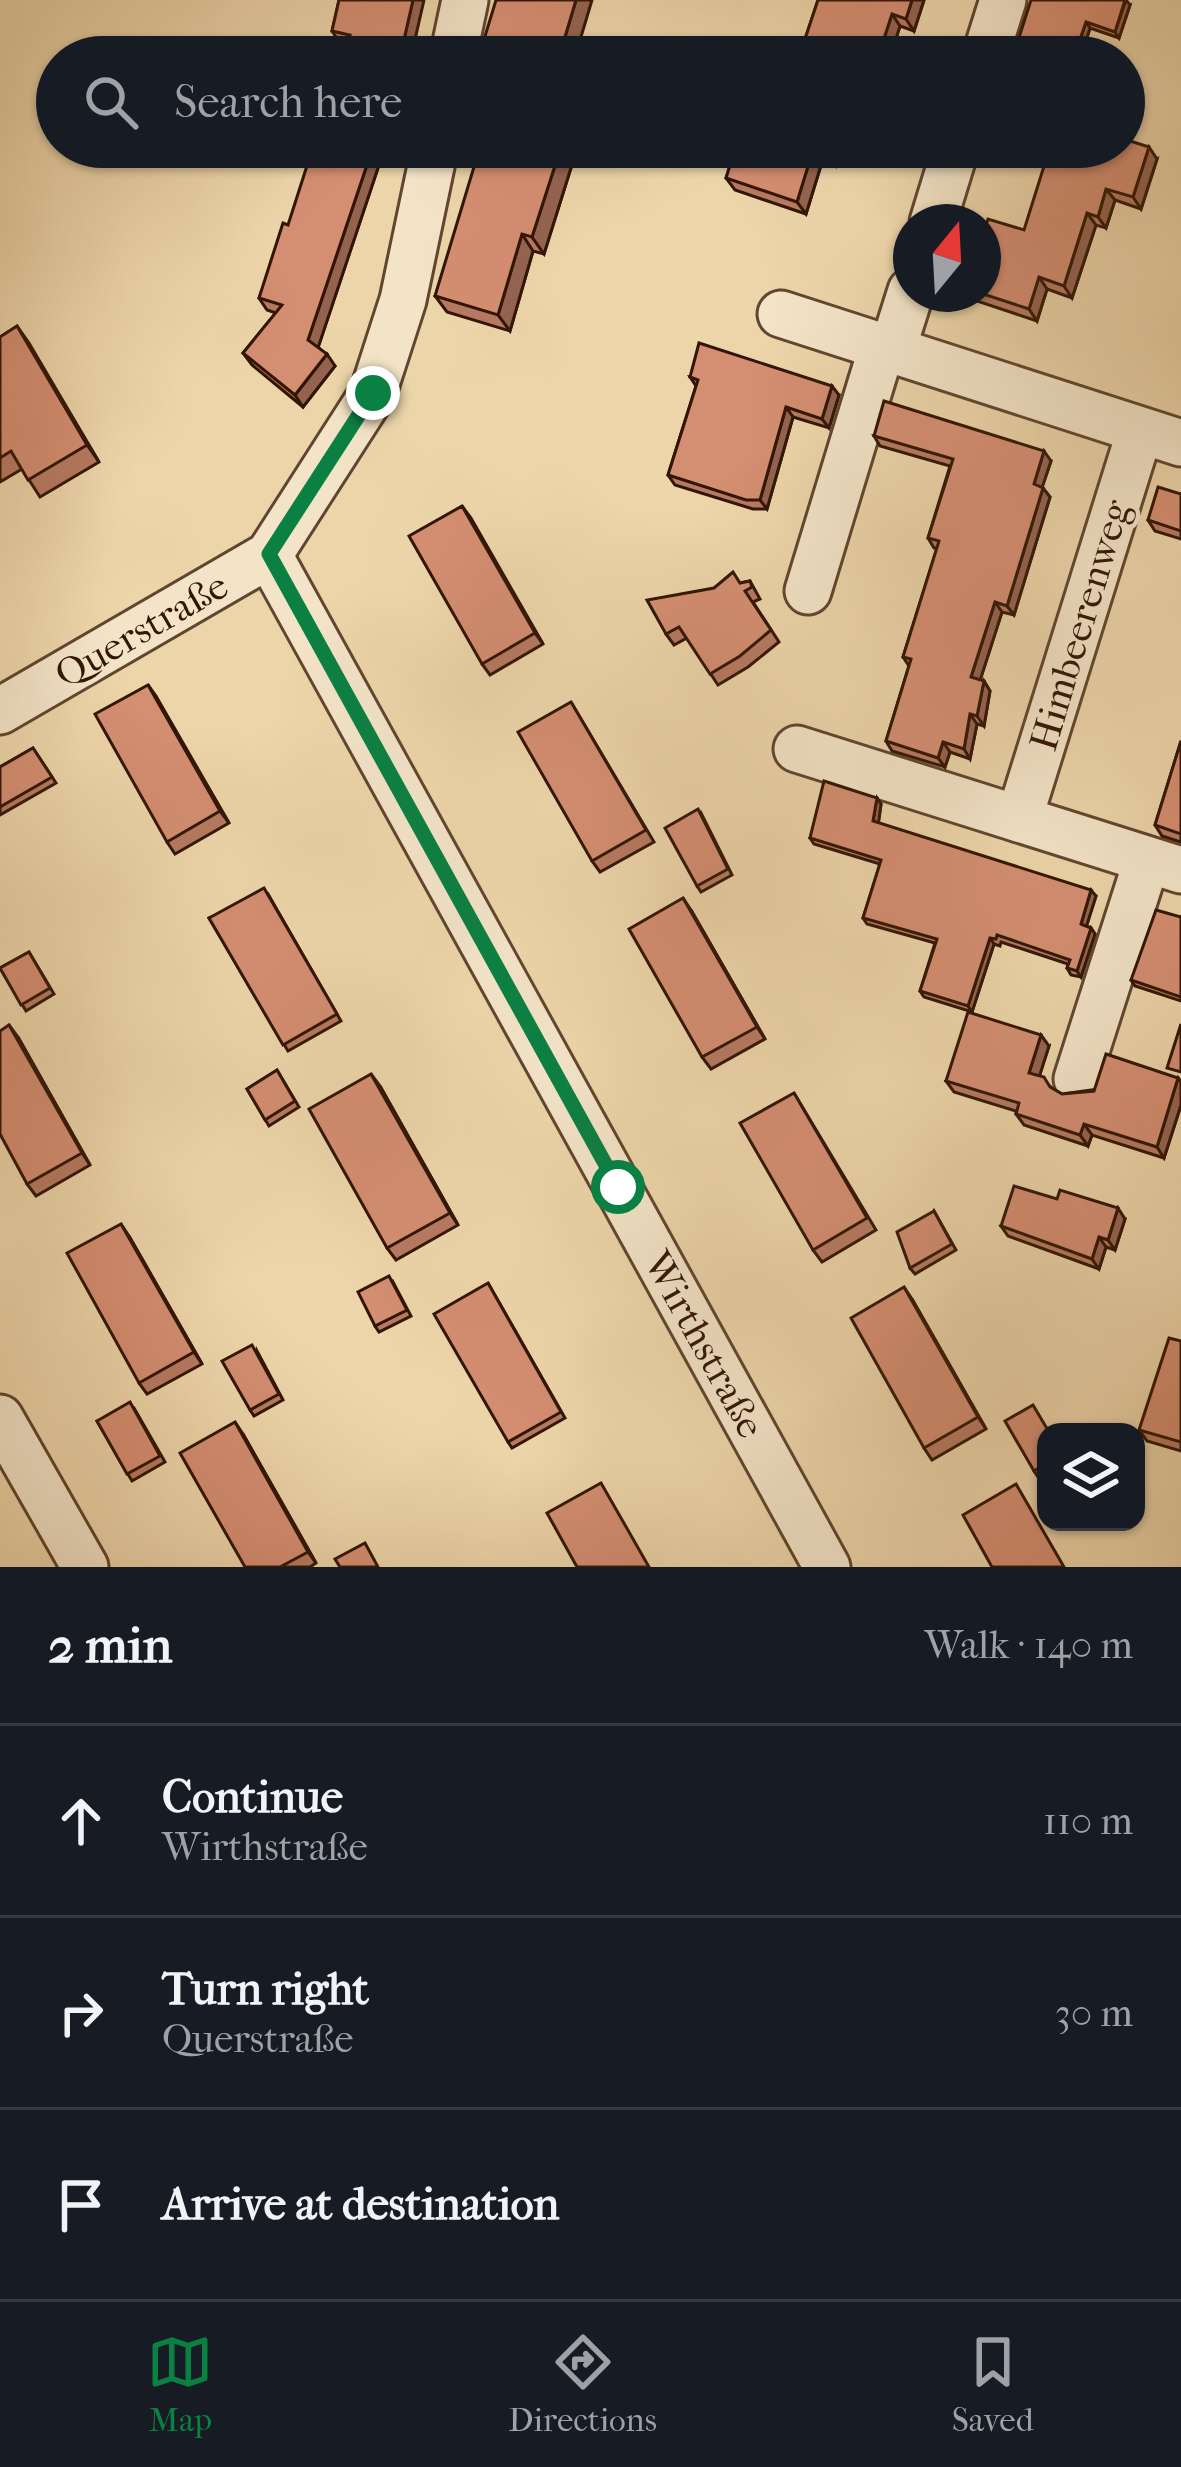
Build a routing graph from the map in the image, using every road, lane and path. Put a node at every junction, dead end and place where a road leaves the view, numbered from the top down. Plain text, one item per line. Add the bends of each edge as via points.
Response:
1 (465, 0) edge
2 (1003, 0) edge
3 (457, 36) edge
4 (992, 36) edge
5 (431, 168) edge
6 (950, 168) edge
7 (939, 204) edge
8 (902, 312) edge
9 (781, 314) dead end
10 (888, 346) junction
11 (1160, 437) edge
12 (269, 554) junction
13 (808, 591) dead end
14 (0, 711) edge
15 (797, 749) dead end
16 (1019, 820) junction
17 (1164, 865) edge
18 (1077, 1079) dead end
19 (0, 1418) edge
20 (85, 1567) edge
21 (827, 1567) edge

1 - 3 street
2 - 4 street
5 - 12 street, Querstraße via 373,393
6 - 7 street
8 - 10 street
9 - 10 street
10 - 11 street
10 - 13 street
11 - 16 street, Himbeerenweg
12 - 14 street, Querstraße
12 - 21 street, Wirthstraße
15 - 16 street
16 - 17 street
17 - 18 street
19 - 20 street

